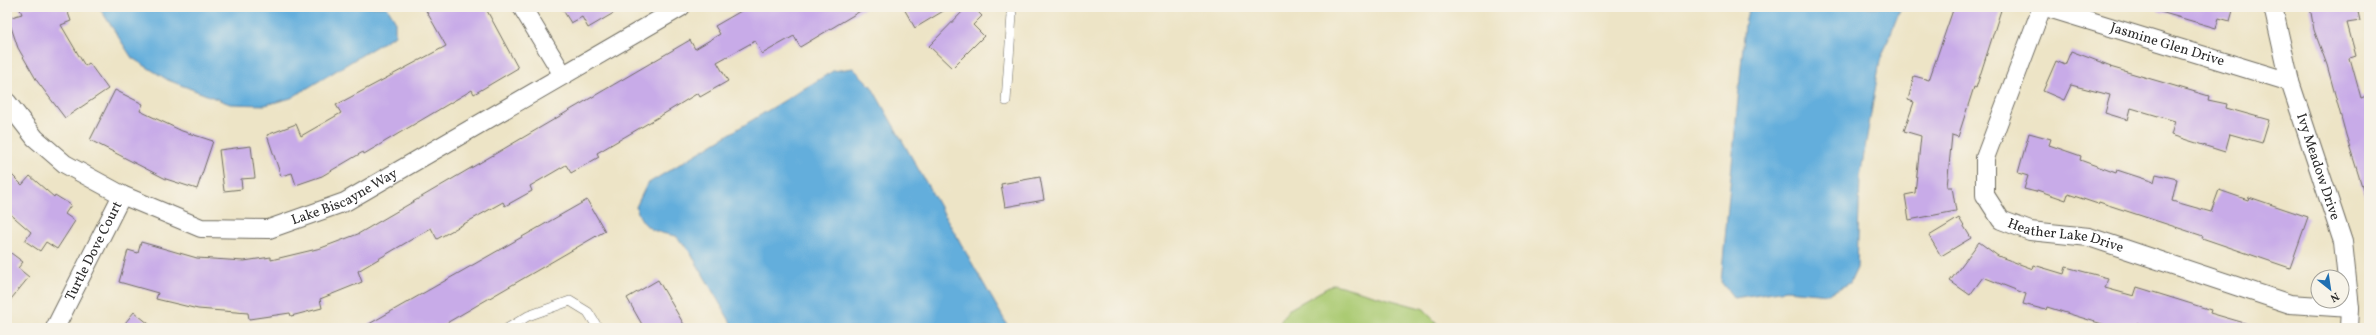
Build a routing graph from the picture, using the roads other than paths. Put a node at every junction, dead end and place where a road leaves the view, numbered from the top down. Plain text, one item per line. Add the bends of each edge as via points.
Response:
1 (522, 7) edge
2 (681, 7) edge
3 (1010, 7) edge
4 (2043, 7) edge
5 (2273, 7) edge
6 (563, 75) junction
7 (2290, 82) junction
8 (1006, 101) dead end
9 (7, 102) edge
10 (122, 195) junction
11 (2346, 269) edge
12 (2310, 305) edge
13 (2350, 309) edge
14 (55, 328) edge
15 (508, 328) edge
16 (598, 328) edge
17 (2349, 328) edge

1 - 6 street
2 - 6 street, Lake Biscayne Way
3 - 8 lane
4 - 7 street, Jasmine Glen Drive
4 - 12 street, Heather Lake Drive via 1985,158 1985,195 2001,220 2030,232 2089,237 2290,304
5 - 7 street, Ivy Meadow Drive
6 - 10 street, Lake Biscayne Way via 345,202 269,229 201,228
7 - 11 street, Ivy Meadow Drive via 2343,242
9 - 10 street, Lake Biscayne Way via 35,138 65,164
10 - 14 street, Turtle Dove Court
13 - 17 street, Ivy Meadow Drive
15 - 16 lane via 528,316 570,301 588,312

